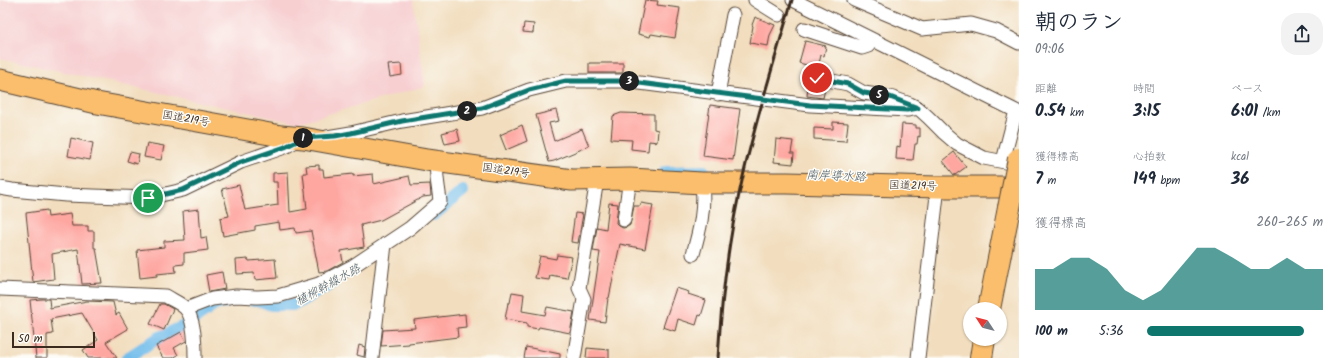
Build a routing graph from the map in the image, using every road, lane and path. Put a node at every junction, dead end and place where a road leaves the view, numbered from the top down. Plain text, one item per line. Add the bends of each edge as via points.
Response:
1 (755, 0) edge
2 (793, 0) edge
3 (854, 0) edge
4 (732, 15) dead end
5 (779, 15) dead end
6 (804, 29) dead end
7 (873, 40) junction
8 (1019, 43) edge
9 (817, 78) dead end
10 (0, 80) edge
11 (718, 94) junction
12 (918, 108) junction
13 (303, 138) junction
14 (1011, 160) edge
15 (437, 162) junction
16 (1019, 166) edge
17 (597, 180) junction
18 (630, 180) junction
19 (702, 183) junction
20 (938, 187) junction
21 (1019, 187) edge
22 (0, 188) edge
23 (624, 220) dead end
24 (385, 244) junction
25 (693, 254) dead end
26 (0, 288) edge
27 (990, 302) edge
28 (186, 309) junction
29 (195, 358) edge
30 (372, 358) edge
31 (574, 358) edge
32 (918, 358) edge

1 - 5 street
2 - 7 street
3 - 8 street via 922,29 971,24 996,31
4 - 11 street
6 - 7 street via 862,48
7 - 14 street via 1016,111
9 - 12 street via 848,84 864,93 890,97
10 - 13 highway, 国道219号 via 97,103
11 - 12 street via 810,105 907,110
11 - 13 street via 624,81 566,81 529,90 482,108 402,121 335,136
12 - 14 street via 957,144 984,158
13 - 15 highway, 国道219号
13 - 22 street via 241,162 183,190 148,198 66,195
14 - 16 street
14 - 27 highway, bridge via 1009,208
15 - 17 highway, 国道219号 via 572,180
15 - 24 street via 440,202 410,228
17 - 18 highway, 国道219号
17 - 31 street via 579,288 584,299
18 - 19 highway, 国道219号
18 - 23 street
19 - 20 highway, 国道219号
19 - 25 street via 702,220
20 - 21 highway, 国道219号
20 - 32 street
24 - 28 street via 353,266 319,284 278,296 212,299
24 - 30 street
26 - 28 street via 166,296
28 - 29 street via 192,321 196,344

